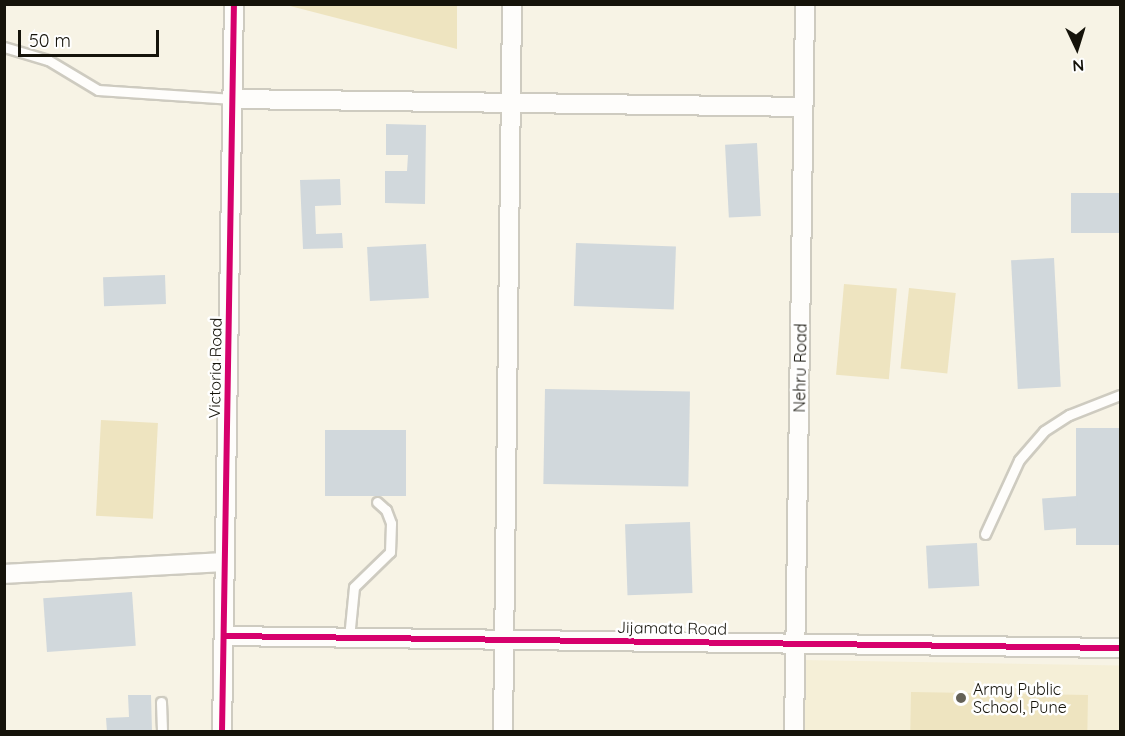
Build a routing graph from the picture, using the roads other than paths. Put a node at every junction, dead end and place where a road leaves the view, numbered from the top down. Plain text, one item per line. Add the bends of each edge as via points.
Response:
1 (234, 4) edge
2 (512, 4) edge
3 (805, 4) edge
4 (4, 47) edge
5 (233, 99) junction
6 (512, 102) junction
7 (804, 107) junction
8 (1120, 395) edge
9 (377, 502) dead end
10 (986, 534) dead end
11 (225, 562) junction
12 (4, 574) edge
13 (224, 636) junction
14 (349, 638) junction
15 (505, 640) junction
16 (795, 643) junction
17 (1120, 648) edge
18 (162, 702) dead end
19 (162, 732) edge
20 (222, 732) edge
21 (503, 732) edge
22 (794, 732) edge

1 - 5 street, Victoria Road
2 - 6 street
3 - 7 street, Nehru Road
4 - 5 lane via 48,60 98,90
5 - 6 street
5 - 11 street, Victoria Road
6 - 7 street
6 - 15 street
7 - 16 street, Nehru Road
8 - 10 lane via 1069,415 1044,431 1019,460
9 - 14 lane via 386,510 391,523 390,552 354,587
11 - 12 street
11 - 13 street, Victoria Road
13 - 14 street, Jijamata Road
13 - 20 street, Victoria Road
14 - 15 street, Jijamata Road
15 - 16 street, Jijamata Road
15 - 21 street
16 - 17 street, Jijamata Road
16 - 22 street, Nehru Road
18 - 19 lane

